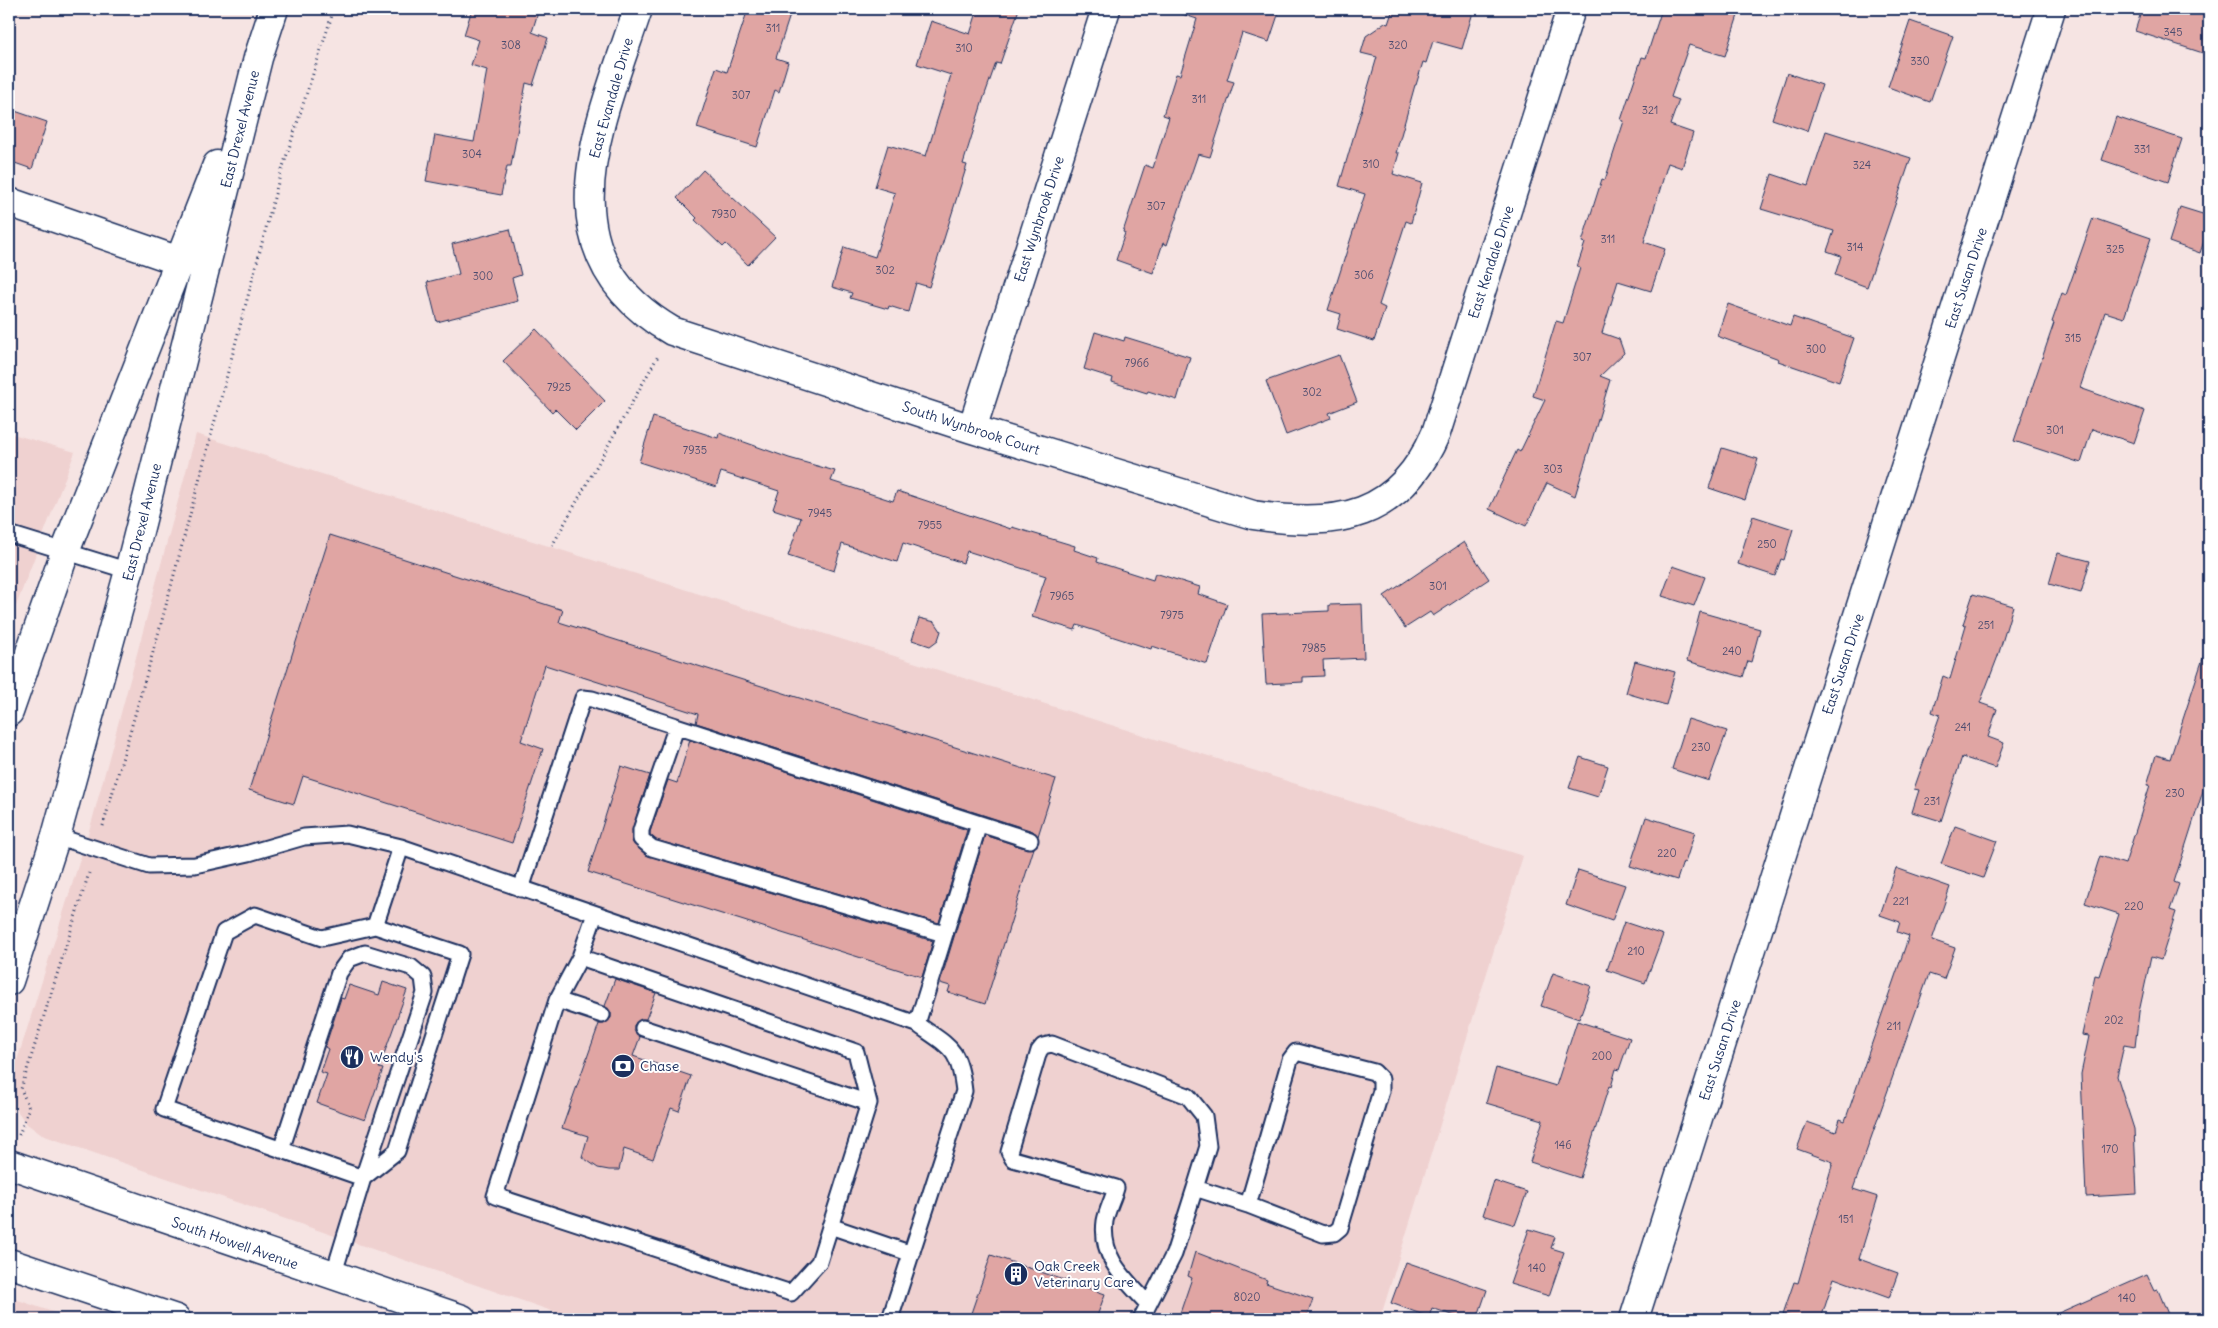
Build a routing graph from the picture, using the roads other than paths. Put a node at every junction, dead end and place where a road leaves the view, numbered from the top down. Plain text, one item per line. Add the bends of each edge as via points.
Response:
1 (274, 9) edge
2 (638, 9) edge
3 (1106, 9) edge
4 (1571, 9) edge
5 (2052, 9) edge
6 (258, 58) junction
7 (9, 202) edge
8 (597, 247) joint
9 (179, 261) junction
10 (972, 429) junction
11 (1384, 500) joint
12 (9, 534) edge
13 (66, 552) junction
14 (130, 571) junction
15 (9, 712) edge
16 (676, 728) junction
17 (979, 824) junction
18 (56, 836) junction
19 (1030, 840) dead end
20 (401, 847) junction
21 (521, 889) junction
22 (595, 914) junction
23 (375, 926) junction
24 (944, 934) junction
25 (580, 957) junction
26 (9, 981) edge
27 (557, 1000) junction
28 (602, 1015) dead end
29 (917, 1024) junction
30 (643, 1028) dead end
31 (869, 1103) junction
32 (281, 1150) junction
33 (9, 1164) edge
34 (364, 1178) junction
35 (1195, 1188) junction
36 (1248, 1205) junction
37 (830, 1226) junction
38 (912, 1254) junction
39 (9, 1262) edge
40 (333, 1276) junction
41 (1148, 1304) junction
42 (176, 1319) edge
43 (462, 1319) edge
44 (890, 1319) edge
45 (1141, 1319) edge
46 (1634, 1319) edge

1 - 6 street, East Drexel Avenue
2 - 8 street, East Evandale Drive via 599,131 589,176 589,210
3 - 10 street, East Wynbrook Drive
4 - 11 street, East Kendale Drive via 1436,433 1407,481
5 - 46 street, East Susan Drive
6 - 9 street, East Drexel Avenue
6 - 14 street, East Drexel Avenue
7 - 9 street
8 - 10 street, South Wynbrook Court via 611,276 628,298 648,318 672,332
9 - 13 street, East Drexel Avenue
10 - 11 street, South Wynbrook Court via 1253,515 1286,520 1322,520 1354,514
12 - 13 lane
13 - 14 lane
13 - 15 street, East Drexel Avenue
14 - 18 street, East Drexel Avenue
16 - 17 lane
16 - 21 lane via 583,698
16 - 24 lane via 641,830 641,839 652,848
17 - 19 lane
17 - 24 lane
18 - 20 lane via 149,866 194,865 304,837 347,834
18 - 26 street, East Drexel Avenue
20 - 21 lane
20 - 23 lane
21 - 22 lane
22 - 25 lane
22 - 29 lane
23 - 32 lane via 322,938 254,915 224,932 164,1109
23 - 34 lane via 460,954 397,1151
24 - 29 lane
25 - 27 lane
25 - 31 lane via 856,1052
27 - 28 lane
27 - 37 lane via 495,1196 790,1293 818,1262
29 - 38 lane via 951,1048 961,1067 964,1092
30 - 31 lane
31 - 37 lane
32 - 34 lane
32 - 34 lane via 339,973 349,959 365,953 411,967 423,977 425,993
33 - 40 street, South Howell Avenue
34 - 40 lane
35 - 36 lane
35 - 41 lane via 1174,1254
35 - 41 lane via 1208,1146 1204,1116 1188,1096 1052,1044 1043,1046 1009,1152 1013,1158 1116,1188 1105,1221 1106,1249 1118,1272
36 - 36 lane via 1322,1234 1334,1233 1340,1228 1381,1091 1381,1079 1374,1072 1296,1052 1290,1060
37 - 38 lane
38 - 44 lane
39 - 42 street
40 - 43 street, South Howell Avenue
41 - 45 lane

